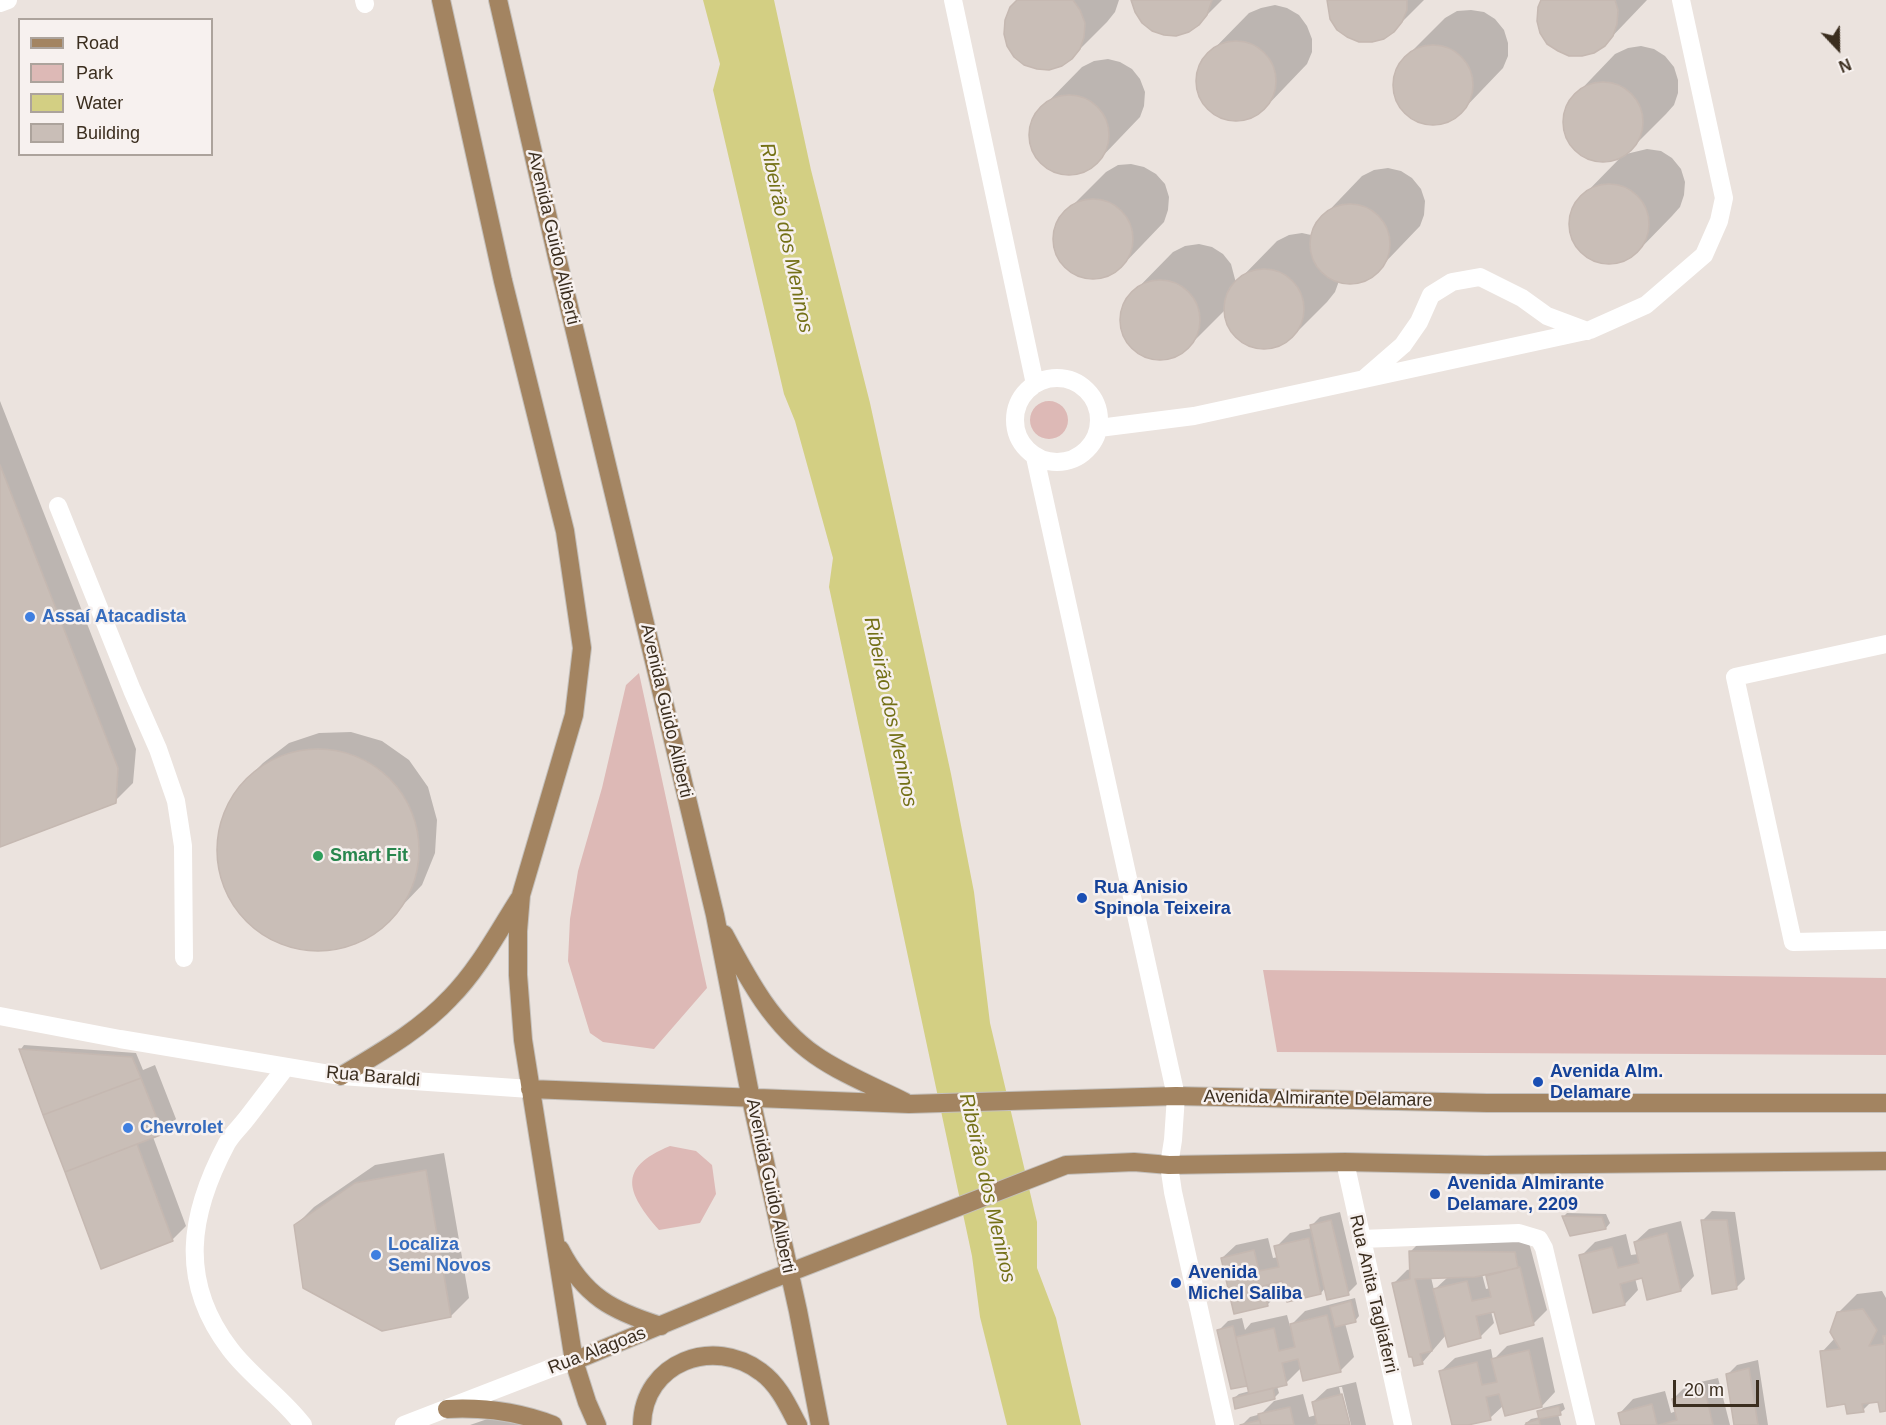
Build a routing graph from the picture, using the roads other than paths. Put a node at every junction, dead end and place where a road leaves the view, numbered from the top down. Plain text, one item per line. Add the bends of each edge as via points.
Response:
1 (8, 0) edge
2 (441, 0) edge
3 (498, 0) edge
4 (953, 0) edge
5 (1681, 0) edge
6 (0, 3) edge
7 (1587, 331) junction
8 (1364, 380) junction
9 (1035, 384) junction
10 (1099, 428) junction
11 (1035, 457) junction
12 (58, 506) dead end
13 (1886, 644) edge
14 (521, 895) junction
15 (715, 915) junction
16 (1886, 940) edge
17 (184, 958) dead end
18 (0, 1016) edge
19 (286, 1067) junction
20 (341, 1076) junction
21 (530, 1089) junction
22 (1176, 1096) junction
23 (751, 1099) junction
24 (1886, 1103) edge
25 (913, 1104) junction
26 (1886, 1161) edge
27 (1344, 1162) junction
28 (1169, 1165) junction
29 (552, 1234) junction
30 (1361, 1239) junction
31 (789, 1274) junction
32 (661, 1326) junction
33 (574, 1361) junction
34 (447, 1409) junction
35 (303, 1425) edge
36 (404, 1425) edge
37 (553, 1425) edge
38 (597, 1425) edge
39 (642, 1425) edge
40 (798, 1425) edge
41 (820, 1425) edge
42 (1225, 1425) edge
43 (1403, 1425) edge
44 (1586, 1425) edge

1 - 6 street
2 - 14 main road via 503,281 565,531 582,648 574,715
3 - 15 main road, Avenida Guido Aliberti
4 - 9 street
5 - 7 street via 1724,198 1719,221 1704,255 1646,305
7 - 8 street
7 - 8 street via 1547,316 1480,277 1452,282 1431,295 1403,345
8 - 10 street via 1194,416
9 - 10 street via 1062,378 1087,390 1095,401
9 - 11 street via 1023,393 1014,420 1023,448
10 - 11 street via 1086,452 1074,459 1061,463
11 - 22 street
12 - 17 street via 176,801 183,846
13 - 16 street via 1735,677 1792,942
14 - 20 main road via 451,998 427,1020
14 - 21 main road via 518,975
15 - 23 main road, Avenida Guido Aliberti
15 - 25 main road via 757,994 793,1037 834,1066
18 - 19 street, Rua Baraldi
19 - 20 street, Rua Baraldi
19 - 35 street via 228,1142 203,1196 194,1244 206,1307 221,1337
20 - 21 street, Rua Baraldi
21 - 23 main road, Rua Baraldi
21 - 29 main road
22 - 24 main road, Avenida Almirante Delamare via 1498,1103
22 - 25 main road, Avenida Almirante Delamare
22 - 28 street
23 - 25 main road, Avenida Almirante Delamare
23 - 31 main road, Avenida Guido Aliberti
26 - 27 main road via 1485,1165
27 - 28 main road
27 - 30 street, Rua Anita Tagliaferri
28 - 31 main road via 1066,1165
28 - 42 street
29 - 32 main road via 575,1275 594,1295 620,1312
29 - 33 main road
30 - 43 street, Rua Anita Tagliaferri
30 - 44 street via 1519,1233 1539,1239
31 - 32 main road, Rua Alagoas
31 - 41 main road, Avenida Guido Aliberti
32 - 33 main road, Rua Alagoas
33 - 34 street, Rua Alagoas
33 - 38 main road
34 - 36 street, Rua Alagoas
34 - 37 main road via 498,1411
39 - 40 main road via 648,1397 670,1368 696,1357 722,1355 745,1362 767,1377

